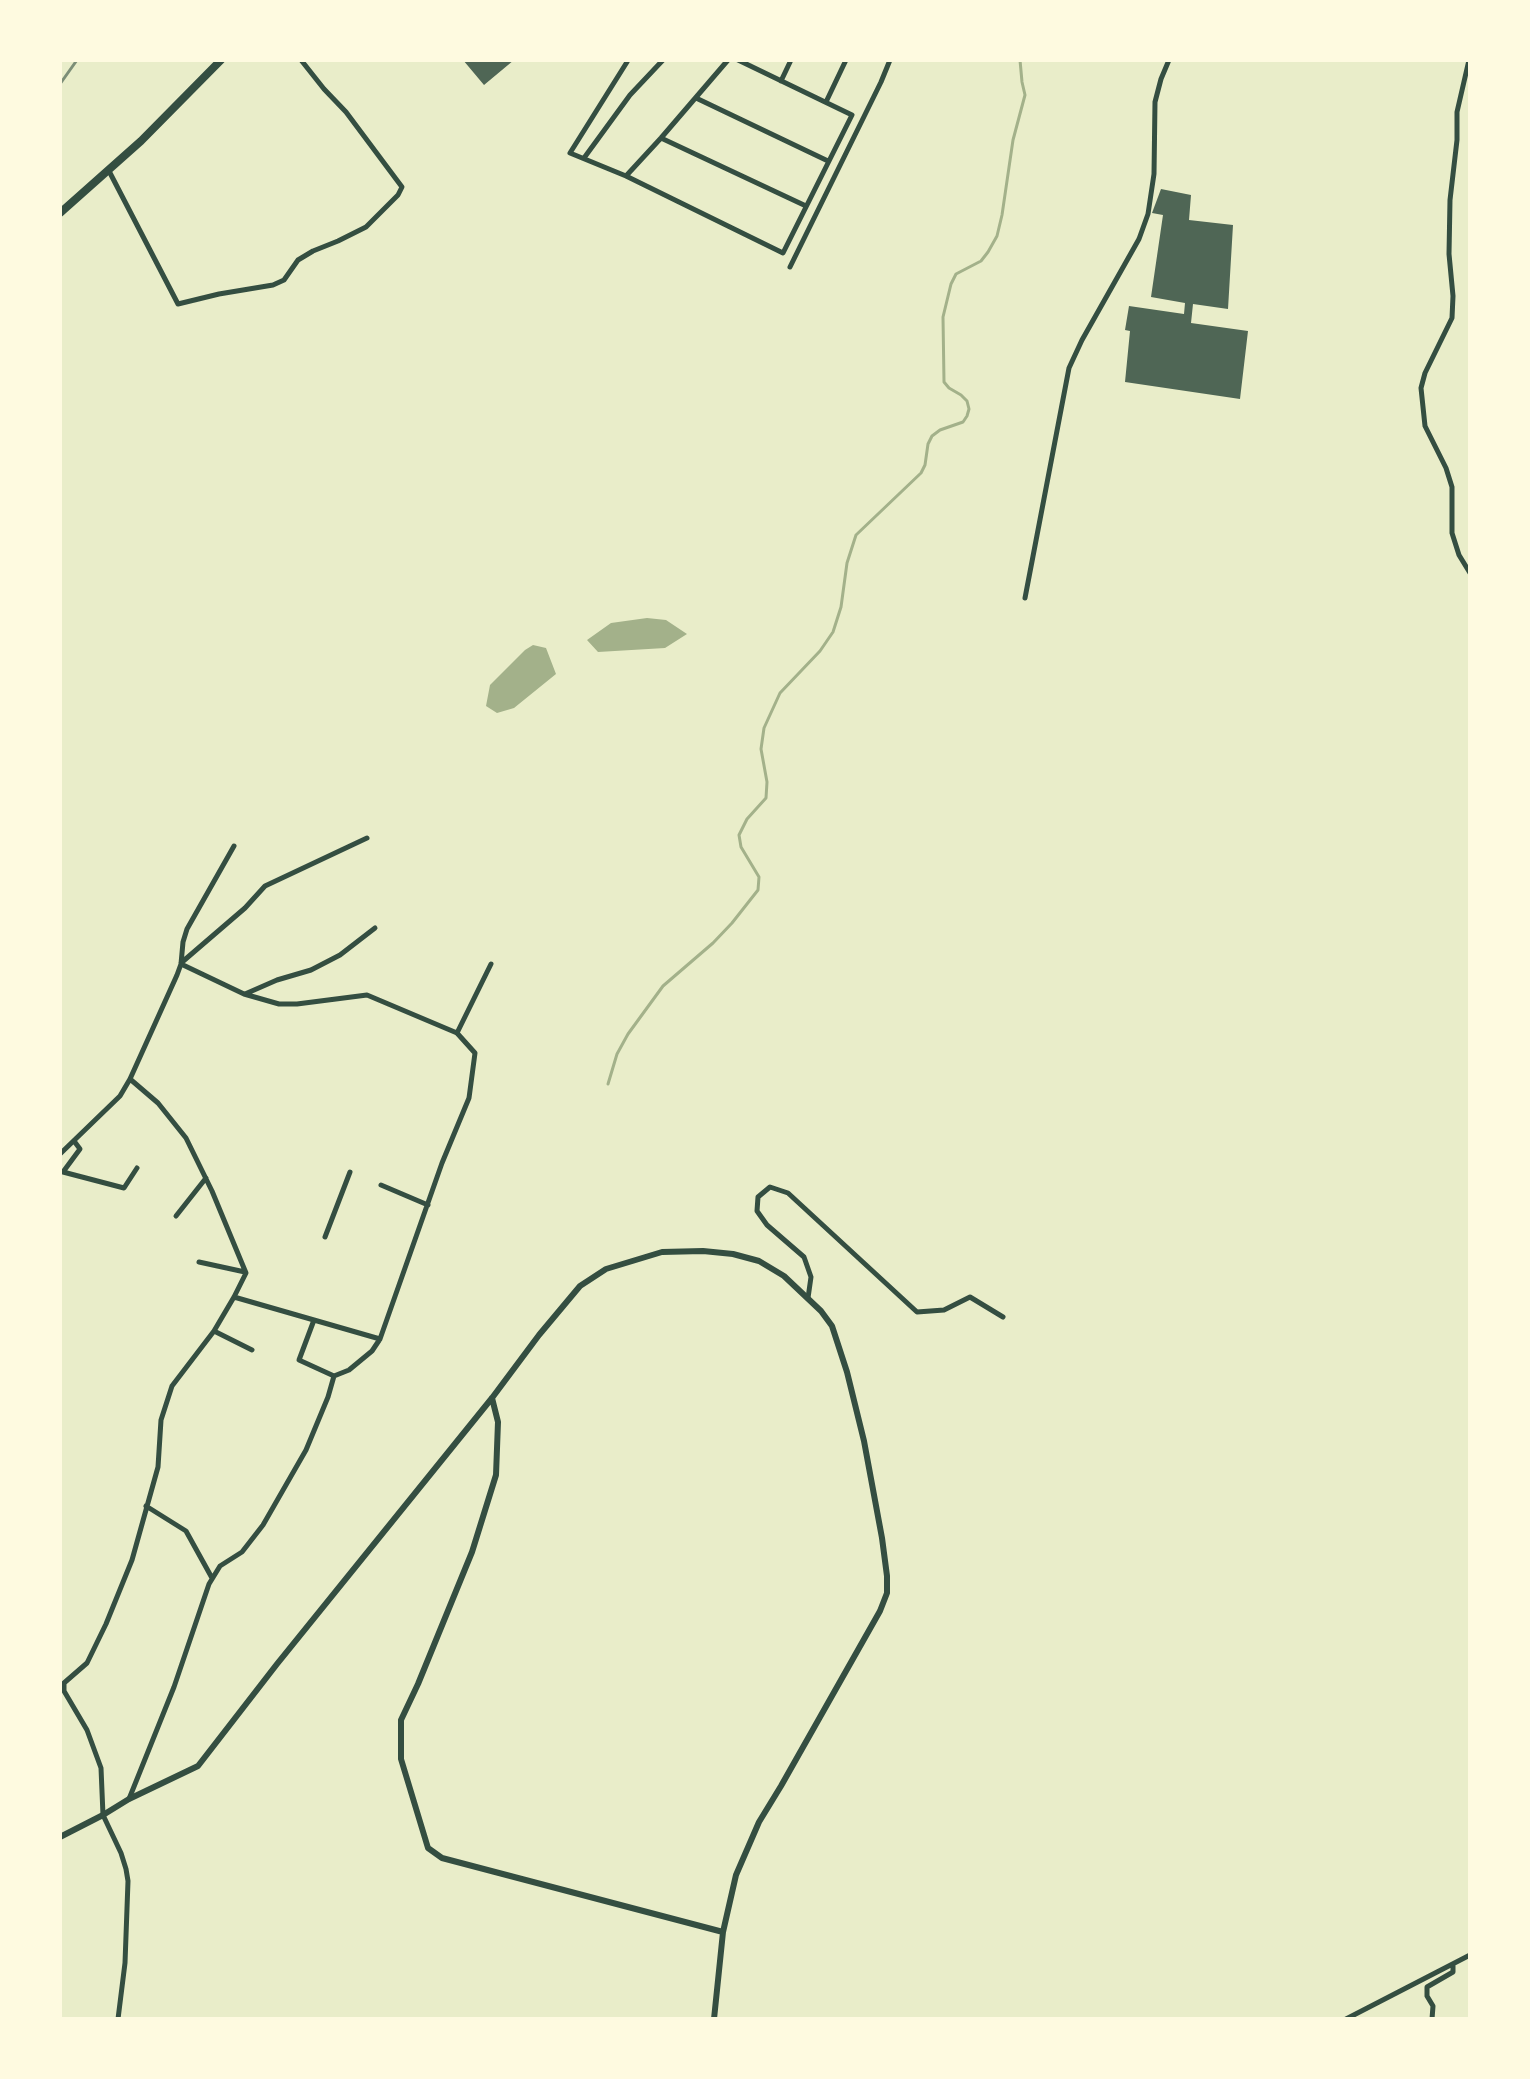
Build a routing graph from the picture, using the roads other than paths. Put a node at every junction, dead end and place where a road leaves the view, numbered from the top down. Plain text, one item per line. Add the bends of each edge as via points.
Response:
1 (221, 60) edge
2 (301, 60) edge
3 (663, 60) edge
4 (728, 60) edge
5 (738, 60) edge
6 (791, 60) edge
7 (846, 60) edge
8 (890, 60) edge
9 (1169, 60) edge
10 (1469, 60) edge
11 (627, 61) edge
12 (781, 81) junction
13 (696, 98) junction
14 (826, 102) junction
15 (661, 138) junction
16 (584, 158) junction
17 (829, 161) junction
18 (109, 171) junction
19 (626, 176) junction
20 (806, 206) junction
21 (60, 213) edge
22 (790, 267) dead end
23 (1470, 573) edge
24 (1025, 598) dead end
25 (367, 838) dead end
26 (234, 846) dead end
27 (375, 928) dead end
28 (181, 964) junction
29 (491, 964) dead end
30 (244, 994) junction
31 (457, 1033) junction
32 (130, 1079) junction
33 (74, 1141) junction
34 (60, 1154) edge
35 (137, 1168) dead end
36 (350, 1172) dead end
37 (206, 1178) junction
38 (381, 1185) dead end
39 (428, 1205) junction
40 (176, 1216) dead end
41 (325, 1237) dead end
42 (199, 1262) dead end
43 (246, 1273) junction
44 (234, 1297) junction
45 (808, 1298) junction
46 (1003, 1317) dead end
47 (314, 1320) junction
48 (214, 1331) junction
49 (380, 1339) junction
50 (252, 1350) dead end
51 (334, 1376) junction
52 (492, 1398) junction
53 (146, 1506) junction
54 (212, 1578) junction
55 (129, 1799) junction
56 (103, 1815) junction
57 (60, 1837) edge
58 (723, 1932) junction
59 (1470, 1955) edge
60 (1453, 1965) junction
61 (118, 2019) edge
62 (714, 2019) edge
63 (1346, 2019) edge
64 (1432, 2019) edge

1 - 18 highway
2 - 18 street via 402,187 366,227 298,260 284,280 178,304
3 - 16 street
4 - 13 street
5 - 12 street
6 - 12 street
7 - 14 street
8 - 22 street
9 - 24 street via 1155,102 1148,214 1069,368
10 - 23 street via 1457,112 1450,200 1452,318 1421,388 1425,426 1452,487 1452,533
11 - 16 street via 570,153
12 - 14 street
13 - 15 street
13 - 17 street
14 - 17 street via 852,115
15 - 19 street
15 - 20 street
16 - 19 street
17 - 20 street
18 - 21 highway
19 - 20 street via 783,253
25 - 28 street via 265,886
26 - 28 street via 187,929
27 - 30 street via 321,965
28 - 30 street
28 - 32 street
29 - 31 street
30 - 31 street via 279,1004 367,995
31 - 39 street via 475,1053 469,1098
32 - 33 street
32 - 37 street via 186,1138
33 - 34 street
33 - 35 street via 80,1149 63,1172 124,1188
36 - 41 street
37 - 40 street
37 - 43 street
38 - 39 street
39 - 49 street
42 - 43 street
43 - 44 street
44 - 47 street
44 - 48 street
45 - 46 street via 811,1277 804,1257 757,1211 758,1197 770,1187 788,1193 917,1312 944,1310 970,1297
45 - 52 street via 759,1261 733,1254 662,1252 632,1260 580,1286
45 - 58 street via 832,1326 847,1372 880,1525 887,1593 759,1822 736,1875
47 - 49 street
47 - 51 street via 299,1360
48 - 50 street
48 - 53 street via 172,1386
49 - 51 street via 349,1370
51 - 54 street via 306,1450 263,1525
52 - 55 street via 198,1766
52 - 58 street via 498,1422 496,1475 472,1552 401,1720 401,1759 428,1848 442,1858
53 - 54 street via 186,1531
53 - 56 street via 132,1560 106,1624 87,1663 64,1683 101,1768
54 - 55 street
55 - 56 street
56 - 57 street
56 - 61 street via 128,1881
58 - 62 street
59 - 60 street
60 - 63 street
60 - 64 street via 1453,1972 1427,1987

